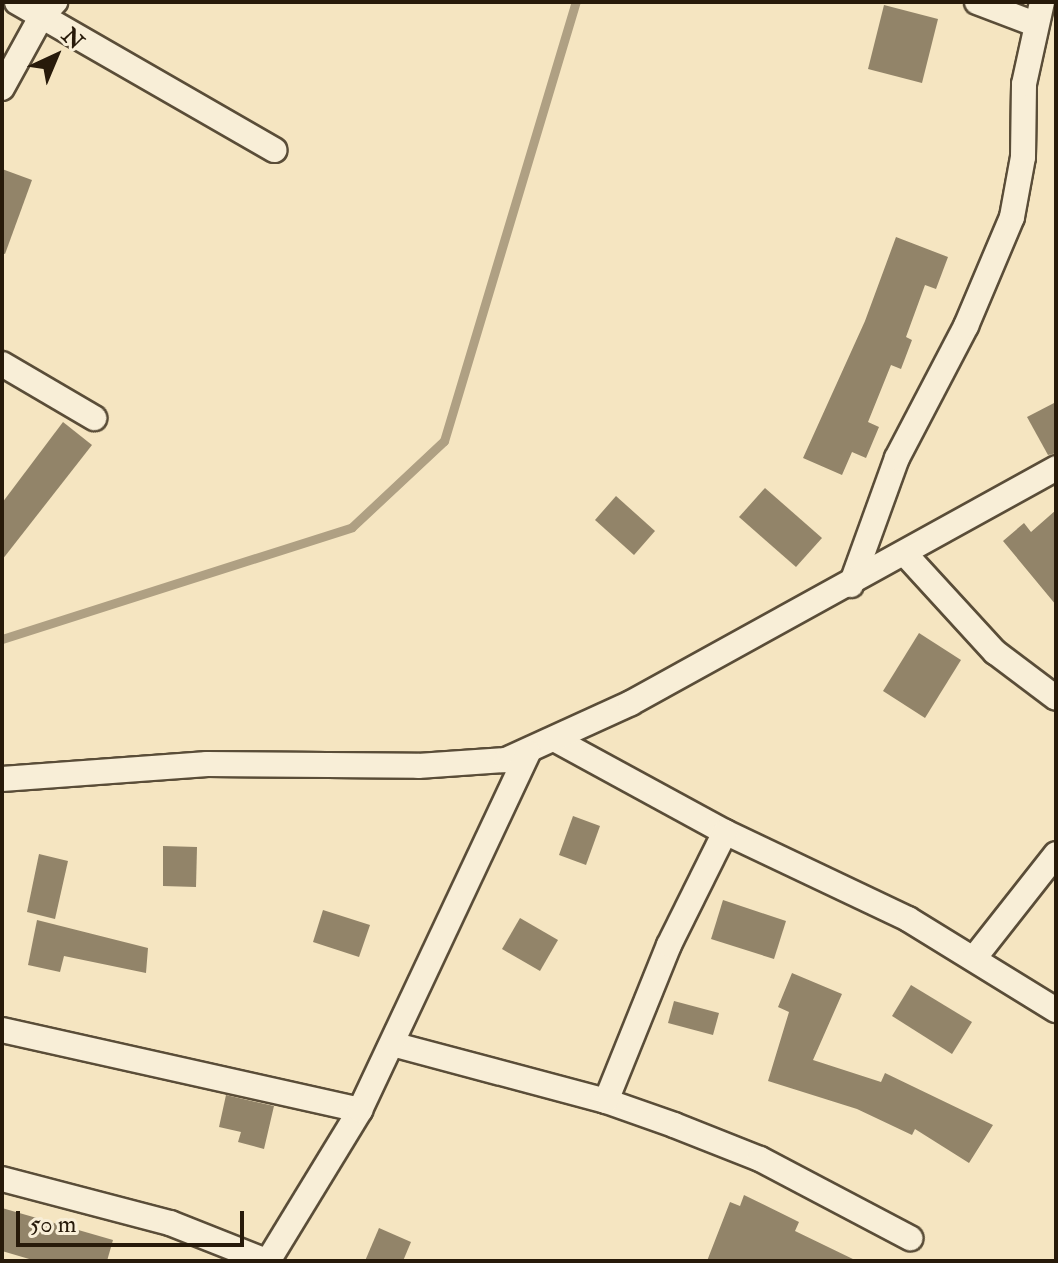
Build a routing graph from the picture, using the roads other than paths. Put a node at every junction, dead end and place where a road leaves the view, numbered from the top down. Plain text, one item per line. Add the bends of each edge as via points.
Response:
1 (17, 2) edge
2 (977, 2) edge
3 (48, 10) edge
4 (1038, 13) edge
5 (2, 88) edge
6 (274, 150) dead end
7 (2, 364) edge
8 (94, 418) dead end
9 (1056, 468) edge
10 (906, 555) junction
11 (851, 585) junction
12 (1056, 698) edge
13 (556, 740) junction
14 (528, 753) junction
15 (2, 779) edge
16 (725, 832) junction
17 (1056, 854) edge
18 (975, 957) junction
19 (1056, 1010) edge
20 (2, 1030) edge
21 (392, 1044) junction
22 (606, 1101) junction
23 (360, 1110) junction
24 (2, 1179) edge
25 (910, 1238) dead end
26 (231, 1253) edge
27 (267, 1261) edge

1 - 3 street
2 - 4 street
3 - 5 street
3 - 6 street
4 - 11 street via 1024,84 1023,157 1012,217 966,326 897,458
7 - 8 street
9 - 10 street
10 - 11 street
10 - 12 street via 995,652
11 - 13 street
13 - 14 street
13 - 16 street
14 - 15 street via 506,760 418,766 207,764
14 - 21 street
16 - 18 street via 908,919
16 - 22 street via 669,945
17 - 18 street
18 - 19 street
20 - 23 street
21 - 22 street
21 - 23 street
22 - 25 street via 760,1159
23 - 27 street
24 - 26 street via 170,1223
26 - 27 street

